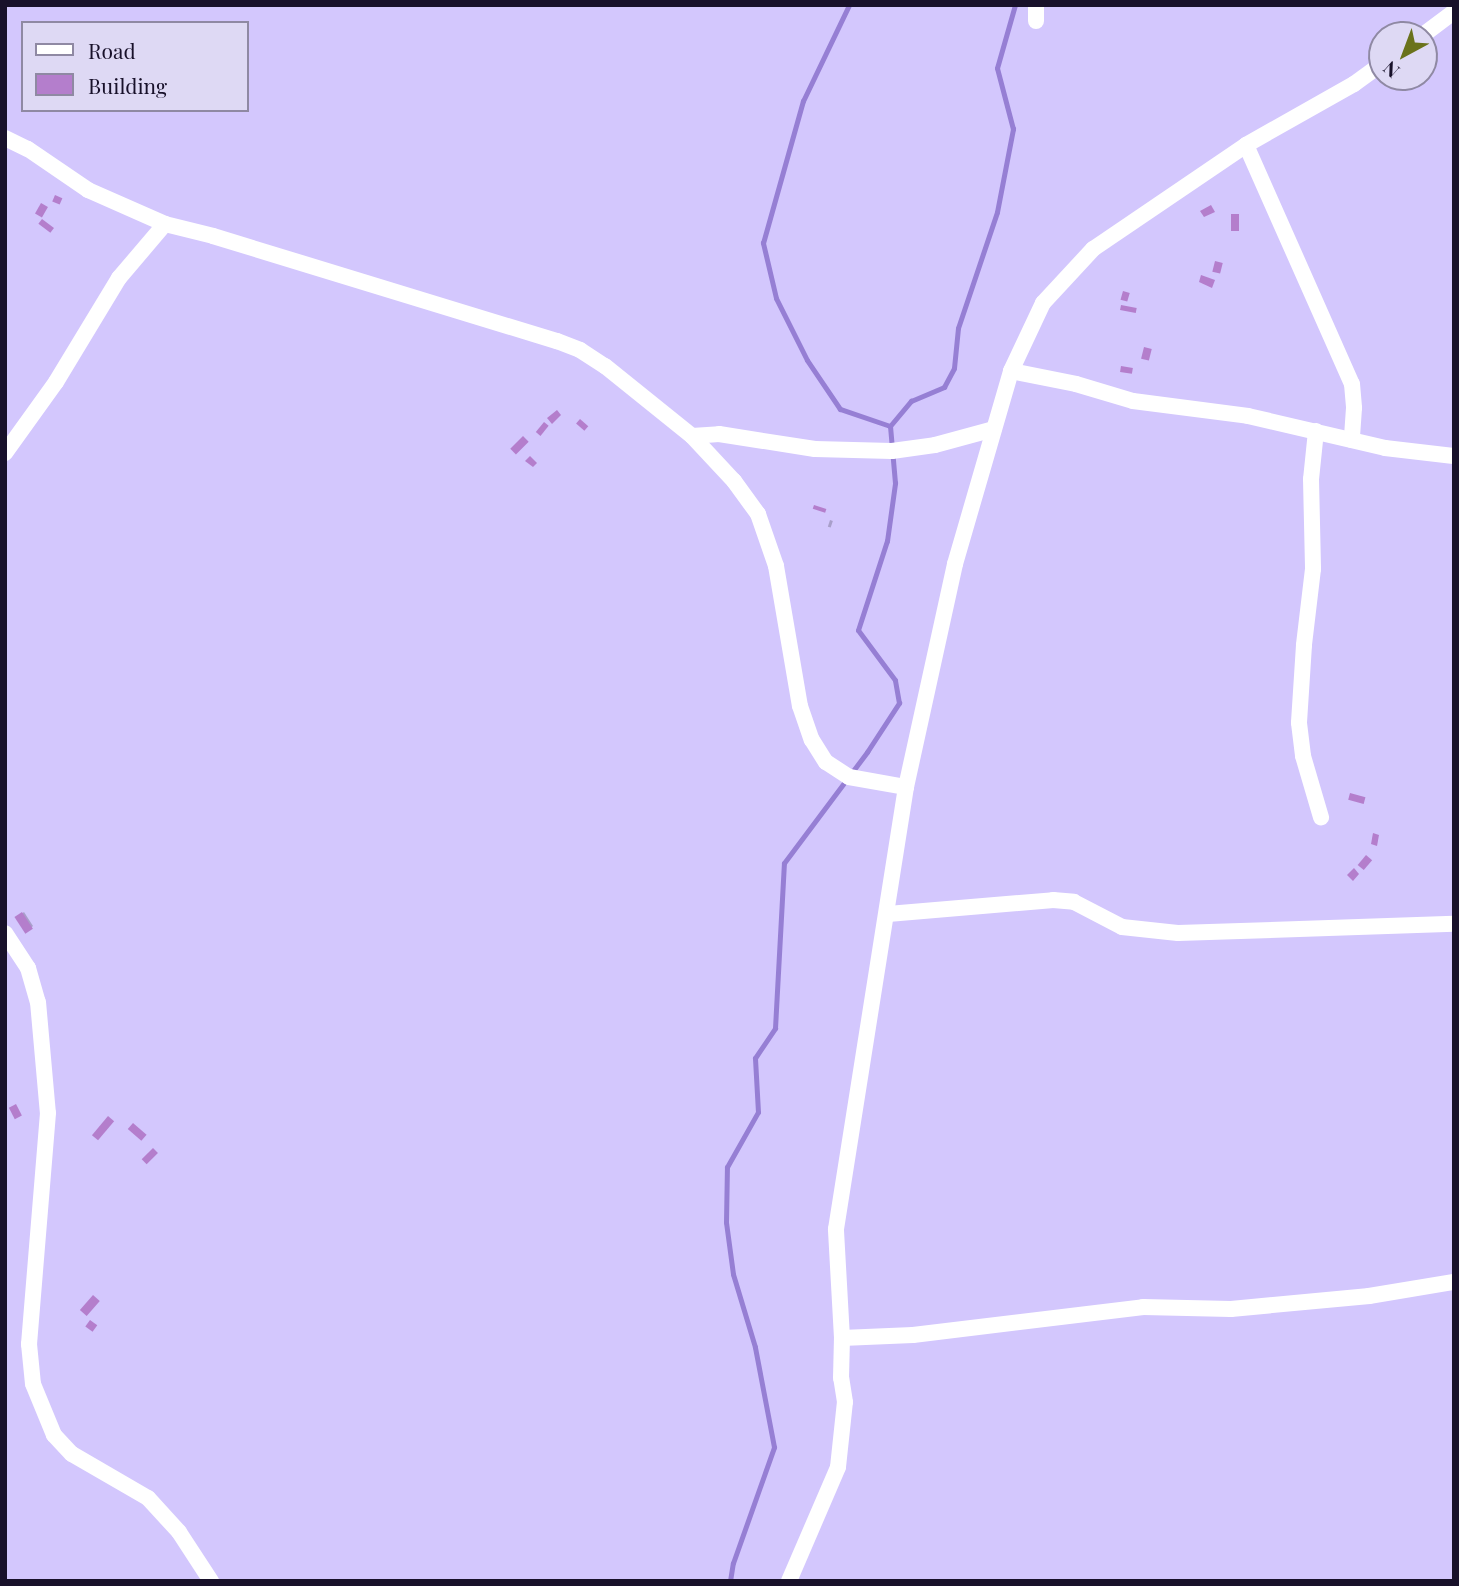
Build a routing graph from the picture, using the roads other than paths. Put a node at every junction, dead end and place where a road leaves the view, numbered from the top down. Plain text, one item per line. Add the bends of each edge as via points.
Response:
1 (1454, 12) edge
2 (1438, 24) edge
3 (1368, 74) edge
4 (5, 138) edge
5 (1246, 145) junction
6 (165, 224) junction
7 (1011, 371) junction
8 (994, 429) junction
9 (1316, 431) junction
10 (692, 436) junction
11 (1352, 440) junction
12 (5, 453) edge
13 (1454, 456) edge
14 (906, 787) junction
15 (1321, 817) dead end
16 (888, 914) junction
17 (1454, 924) edge
18 (5, 933) edge
19 (1454, 1282) edge
20 (842, 1338) junction
21 (211, 1581) edge
22 (789, 1581) edge

1 - 2 street
3 - 5 street
4 - 6 street via 88,190
5 - 7 street via 1093,248 1043,303
5 - 11 street via 1352,384
6 - 10 street via 366,281 580,350
6 - 12 street via 119,278 56,382
7 - 8 street
7 - 9 street via 1133,401 1236,414
8 - 10 street via 892,451 815,449 719,434
8 - 14 street via 955,564
9 - 11 street
9 - 15 street via 1311,479 1313,569 1299,741
10 - 14 street via 758,514 776,566 800,706 812,740 826,762 849,777
11 - 13 street
14 - 16 street
16 - 17 street via 1053,900 1074,902 1122,927 1178,933
16 - 20 street via 836,1229
18 - 21 street via 28,968 38,1002 48,1113 29,1344 33,1384 54,1435 72,1454 148,1497 179,1532
19 - 20 street via 1245,1308 1143,1307 913,1335
20 - 22 street via 845,1402 838,1467

